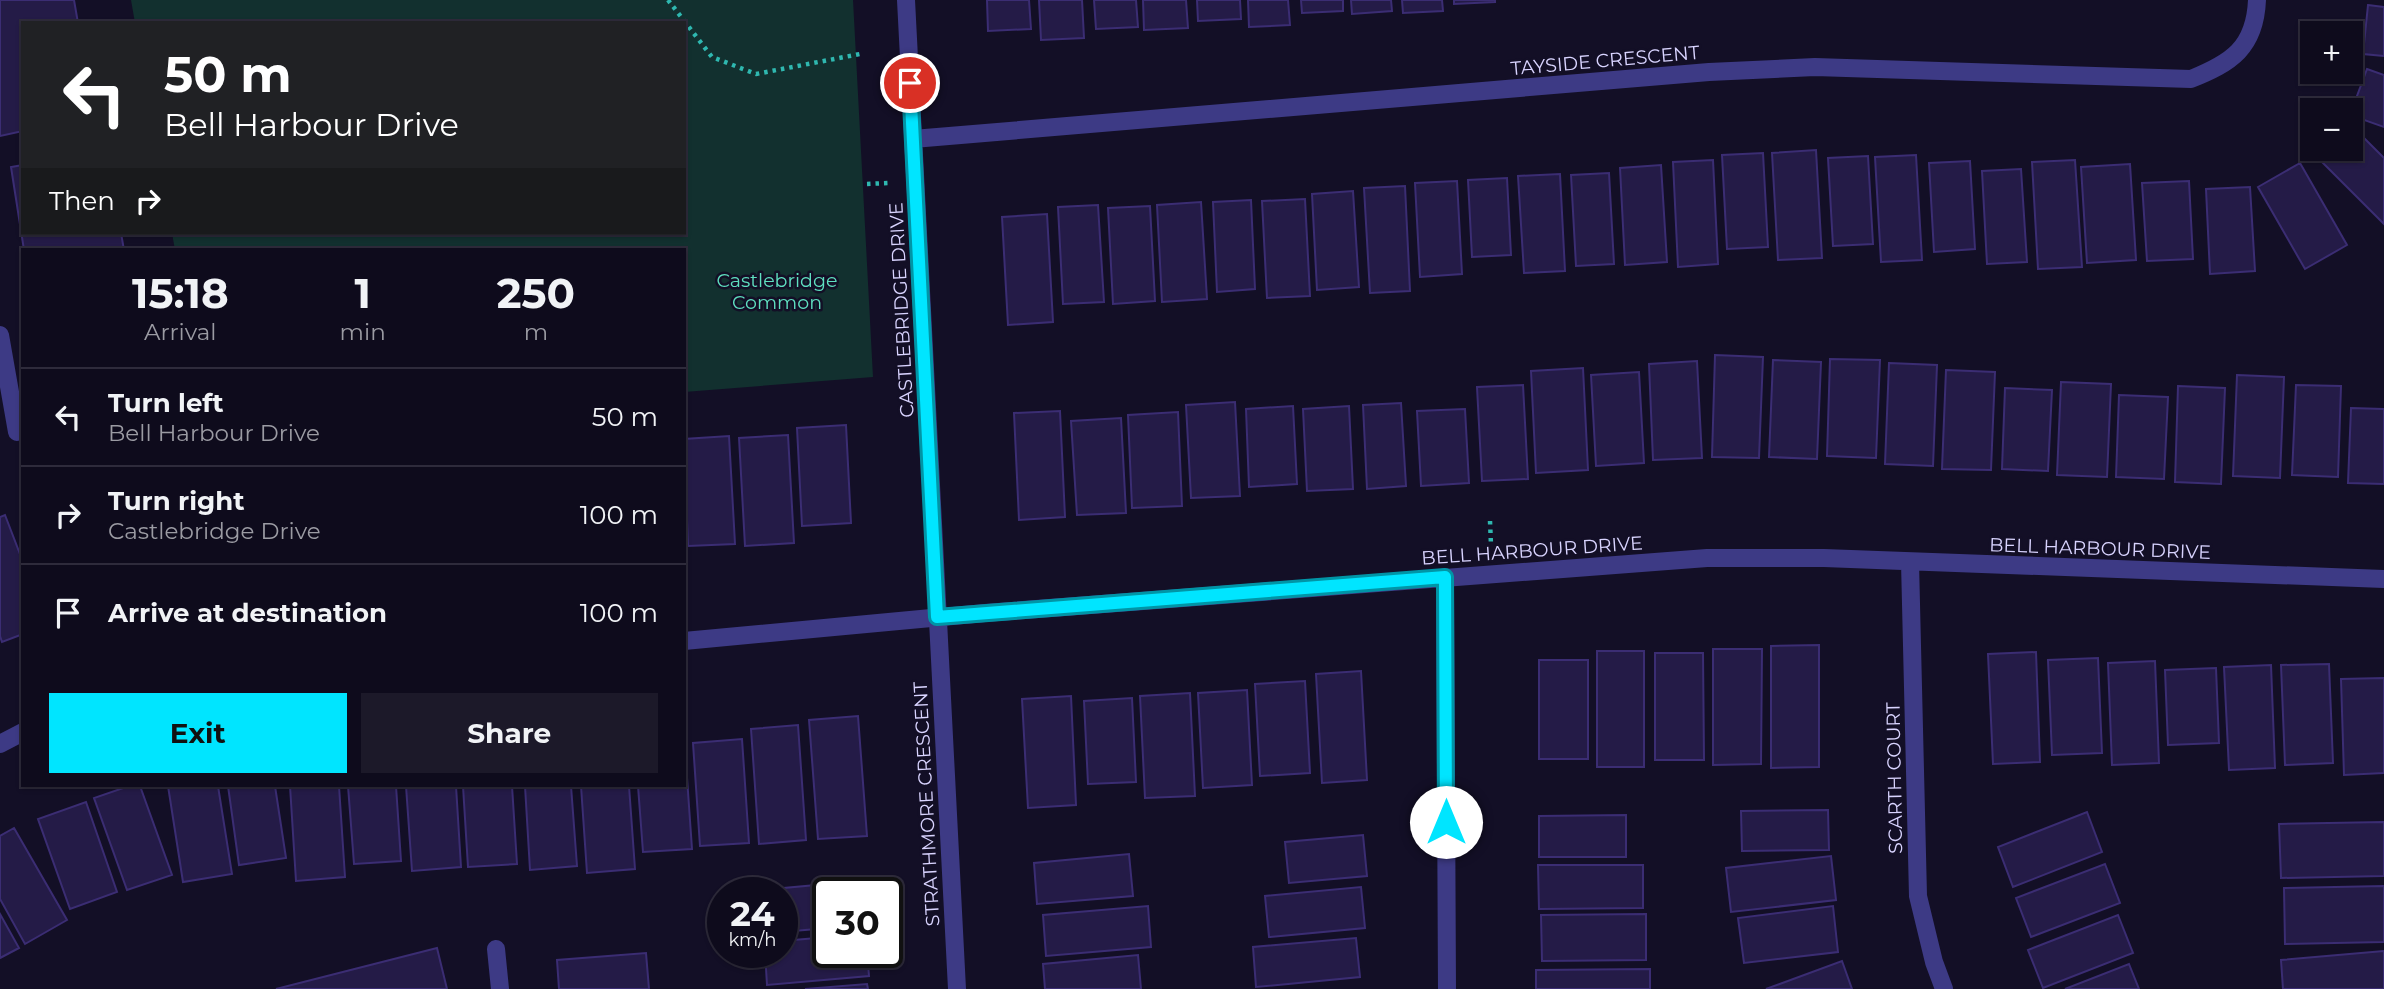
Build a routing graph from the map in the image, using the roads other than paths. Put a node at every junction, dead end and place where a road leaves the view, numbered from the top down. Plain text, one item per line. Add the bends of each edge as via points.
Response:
1 (906, 0) edge
2 (2257, 0) edge
3 (913, 139) junction
4 (0, 335) edge
5 (17, 432) dead end
6 (1910, 562) junction
7 (1445, 577) junction
8 (2384, 579) edge
9 (937, 617) junction
10 (686, 641) edge
11 (21, 733) edge
12 (0, 744) edge
13 (496, 949) dead end
14 (500, 989) edge
15 (957, 989) edge
16 (1447, 989) edge
17 (1944, 989) edge

1 - 3 street, CASTLEBRIDGE DRIVE
2 - 3 street, TAYSIDE CRESCENT via 2250,33 2237,55 2191,79 1815,67
3 - 9 street, CASTLEBRIDGE DRIVE
4 - 5 street
6 - 7 street, BELL HARBOUR DRIVE via 1707,558
6 - 8 street, BELL HARBOUR DRIVE
6 - 17 street, SCARTH COURT via 1918,896
7 - 9 street, BELL HARBOUR DRIVE
7 - 16 street
9 - 10 street, BELL HARBOUR DRIVE
9 - 15 street, STRATHMORE CRESCENT
11 - 12 street
13 - 14 street

